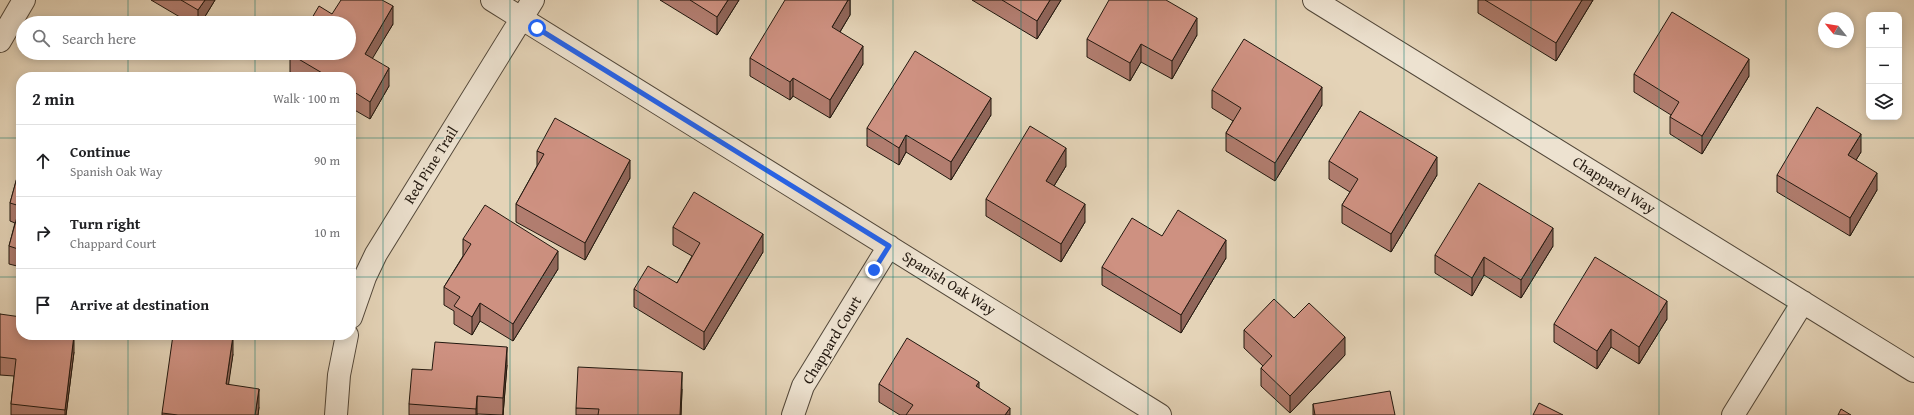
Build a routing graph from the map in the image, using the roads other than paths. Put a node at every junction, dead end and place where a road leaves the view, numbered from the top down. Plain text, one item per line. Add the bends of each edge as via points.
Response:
1 (24, 0) edge
2 (492, 0) edge
3 (533, 0) edge
4 (1314, 0) edge
5 (521, 18) junction
6 (0, 41) edge
7 (889, 246) junction
8 (1803, 302) junction
9 (356, 303) edge
10 (345, 340) edge
11 (1914, 371) edge
12 (336, 415) edge
13 (793, 415) edge
14 (1160, 415) edge
15 (1733, 415) edge

1 - 6 street
2 - 5 street, Spanish Oak Way
3 - 5 street
4 - 8 street, Chapparel Way
5 - 7 street, Spanish Oak Way
5 - 9 street, Red Pine Trail via 376,254
7 - 13 street, Chappard Court via 803,386
7 - 14 street, Spanish Oak Way
8 - 11 street, Chapparel Way
8 - 15 street
10 - 12 street

